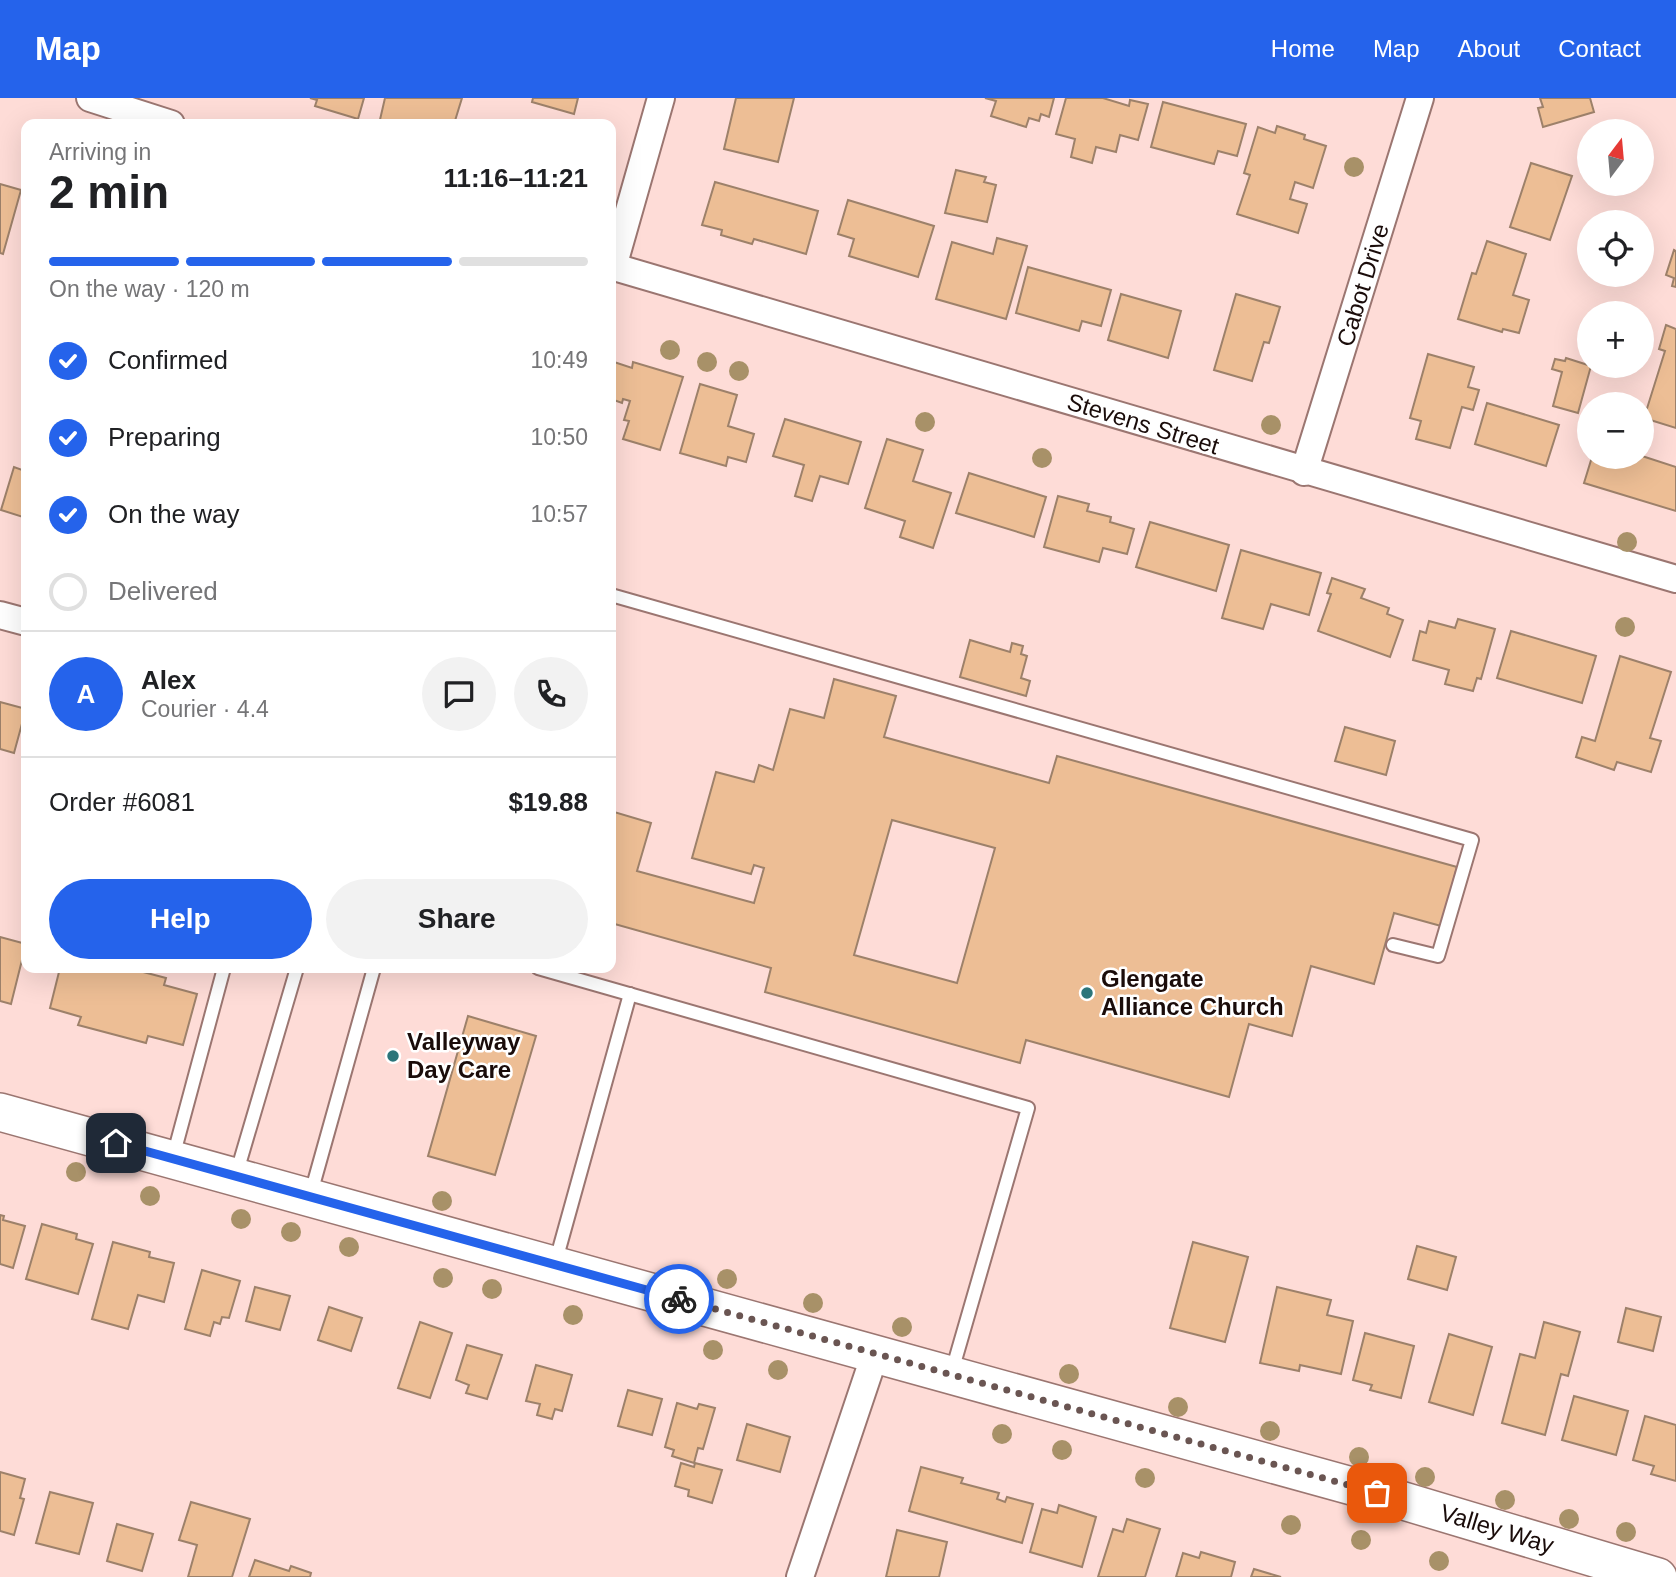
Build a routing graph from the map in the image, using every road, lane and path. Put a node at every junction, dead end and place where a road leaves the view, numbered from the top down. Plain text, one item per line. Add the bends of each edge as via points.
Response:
1 (90, 98) edge
2 (661, 98) edge
3 (1420, 98) edge
4 (155, 119) edge
5 (616, 253) edge
6 (616, 268) edge
7 (1304, 472) junction
8 (1676, 579) edge
9 (616, 596) edge
10 (0, 615) edge
11 (21, 621) edge
12 (1393, 945) dead end
13 (223, 973) edge
14 (296, 973) edge
15 (373, 973) edge
16 (556, 973) edge
17 (629, 994) junction
18 (0, 1112) edge
19 (173, 1158) junction
20 (236, 1176) junction
21 (310, 1196) junction
22 (555, 1264) junction
23 (875, 1354) junction
24 (951, 1374) junction
25 (800, 1577) edge
26 (1658, 1577) edge

1 - 4 street
2 - 5 street
3 - 7 street, Cabot Drive
6 - 7 street, Stevens Street
7 - 8 street, Stevens Street
9 - 12 lane via 1472,840 1438,956
10 - 11 street
13 - 19 lane
14 - 20 lane
15 - 21 lane
16 - 17 lane
17 - 22 lane
17 - 24 lane via 1028,1108
18 - 19 street, Valley Way
19 - 20 street, Valley Way
20 - 21 street, Valley Way
21 - 22 street, Valley Way
22 - 23 street, Valley Way
23 - 24 street, Valley Way
23 - 25 street
24 - 26 street, Valley Way

